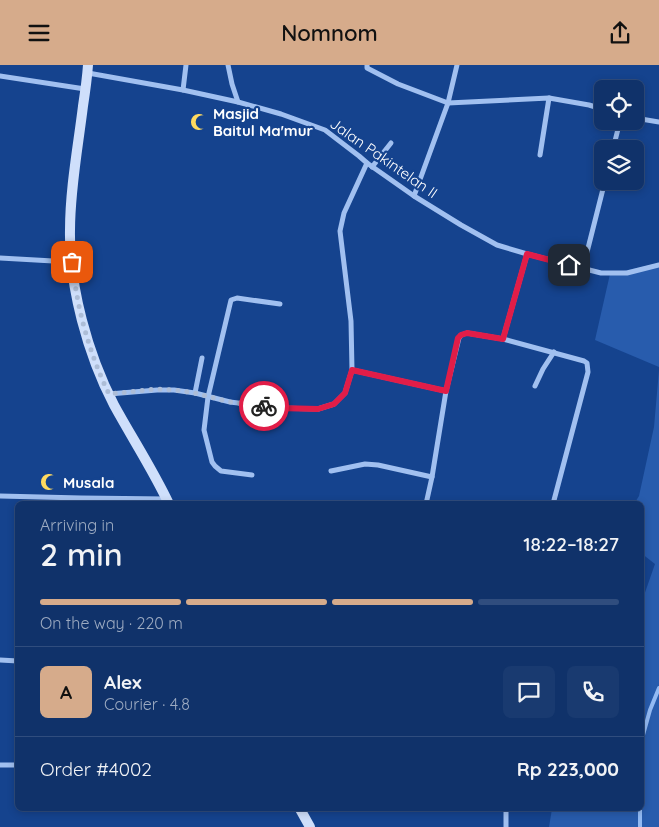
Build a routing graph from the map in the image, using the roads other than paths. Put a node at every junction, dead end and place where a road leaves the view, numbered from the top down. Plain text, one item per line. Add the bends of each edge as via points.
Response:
1 (186, 65) edge
2 (228, 65) edge
3 (457, 65) edge
4 (368, 67) edge
5 (87, 69) edge
6 (0, 75) edge
7 (85, 89) junction
8 (183, 90) junction
9 (549, 98) junction
10 (238, 102) junction
11 (448, 103) junction
12 (594, 107) edge
13 (644, 119) edge
14 (659, 121) edge
15 (391, 143) dead end
16 (540, 155) dead end
17 (369, 165) junction
18 (603, 190) edge
19 (414, 196) junction
20 (527, 254) junction
21 (0, 258) edge
22 (72, 262) junction
23 (659, 265) edge
24 (583, 268) junction
25 (280, 304) dead end
26 (503, 339) junction
27 (554, 352) junction
28 (202, 358) dead end
29 (352, 370) junction
30 (535, 387) dead end
31 (446, 391) junction
32 (195, 393) junction
33 (109, 394) junction
34 (208, 397) junction
35 (331, 471) dead end
36 (252, 475) dead end
37 (432, 477) junction
38 (0, 496) edge
39 (81, 501) edge
40 (168, 501) edge
41 (427, 501) edge
42 (554, 501) edge
43 (0, 660) edge
44 (15, 661) edge
45 (0, 765) edge
46 (15, 765) edge
47 (301, 811) edge
48 (506, 811) edge
49 (310, 827) edge
50 (506, 827) edge

1 - 8 street
2 - 10 street
3 - 11 street
4 - 11 street via 398,84
5 - 7 main road
5 - 8 street, Jalan Pakintelan II
6 - 7 street
7 - 22 main road via 72,202
8 - 10 street, Jalan Pakintelan II
9 - 11 street
9 - 12 street
9 - 16 street
10 - 17 street, Jalan Pakintelan II via 325,131
11 - 19 street
13 - 14 street
15 - 17 street
17 - 19 street, Jalan Pakintelan II
17 - 29 street via 344,213 340,231 351,321
18 - 24 street
19 - 20 street, Jalan Pakintelan II via 497,245
20 - 24 street, Jalan Pakintelan II
20 - 26 street
21 - 22 street
22 - 33 main road via 85,332
23 - 24 street, Jalan Pakintelan II via 627,273 601,273
25 - 34 street via 237,298 229,302
26 - 27 street
26 - 31 street via 467,333 461,335
27 - 30 street
27 - 42 street via 584,361 588,372
28 - 32 street
29 - 31 street
29 - 34 street via 345,393 334,404 318,409 278,408
31 - 37 street
32 - 33 street via 157,389
32 - 34 street
33 - 40 main road
34 - 36 street via 204,431 212,462 221,471
35 - 37 street via 371,465
37 - 41 street
38 - 39 street
39 - 40 street
43 - 44 street
45 - 46 street
47 - 49 main road
48 - 50 street

